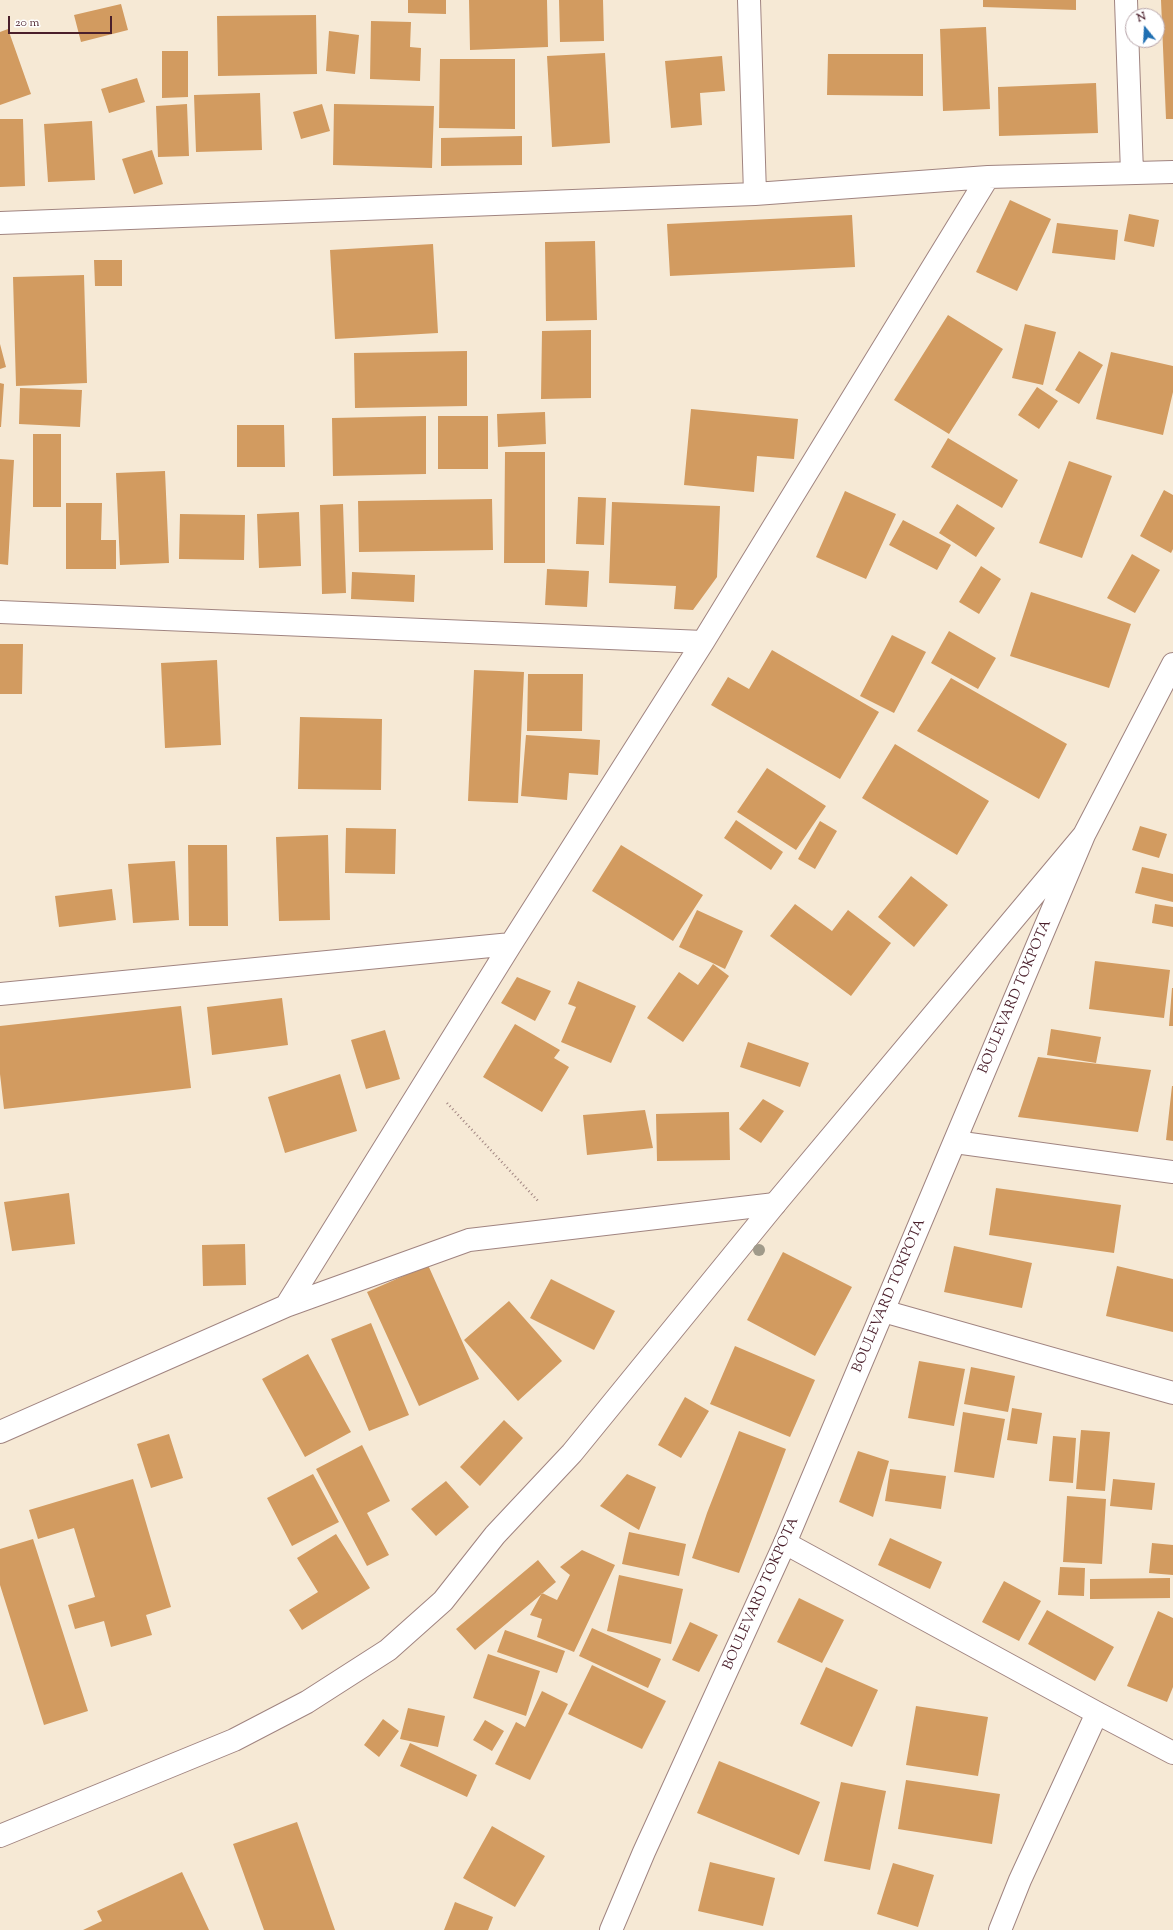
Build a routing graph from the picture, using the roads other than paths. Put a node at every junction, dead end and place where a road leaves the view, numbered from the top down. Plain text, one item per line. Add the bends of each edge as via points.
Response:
1 (749, 0) edge
2 (1126, 0) edge
3 (1173, 172) edge
4 (1132, 173) junction
5 (988, 177) junction
6 (755, 194) junction
7 (0, 223) edge
8 (0, 612) edge
9 (703, 642) junction
10 (1173, 664) edge
11 (1084, 835) junction
12 (511, 944) junction
13 (0, 994) edge
14 (955, 1142) junction
15 (1173, 1172) edge
16 (775, 1204) junction
17 (286, 1306) junction
18 (883, 1311) junction
19 (1173, 1393) edge
20 (0, 1432) edge
21 (785, 1543) junction
22 (1097, 1714) junction
23 (1173, 1753) edge
24 (0, 1836) edge
25 (611, 1930) edge
26 (1000, 1930) edge

1 - 6 street
2 - 4 street
3 - 4 street
4 - 5 street
5 - 6 street
5 - 9 street
6 - 7 street
8 - 9 street
9 - 12 street
10 - 11 street, BOULEVARD TOKPOTA
11 - 14 street, BOULEVARD TOKPOTA
11 - 16 street
12 - 13 street
12 - 17 street
14 - 15 street
14 - 18 street, BOULEVARD TOKPOTA
16 - 17 street via 469,1240
16 - 24 street via 572,1453 495,1535 443,1601 388,1650 307,1702 234,1740
17 - 20 street
18 - 19 street
18 - 21 street, BOULEVARD TOKPOTA
21 - 22 street
21 - 25 street, BOULEVARD TOKPOTA
22 - 23 street
22 - 26 street via 1020,1880

